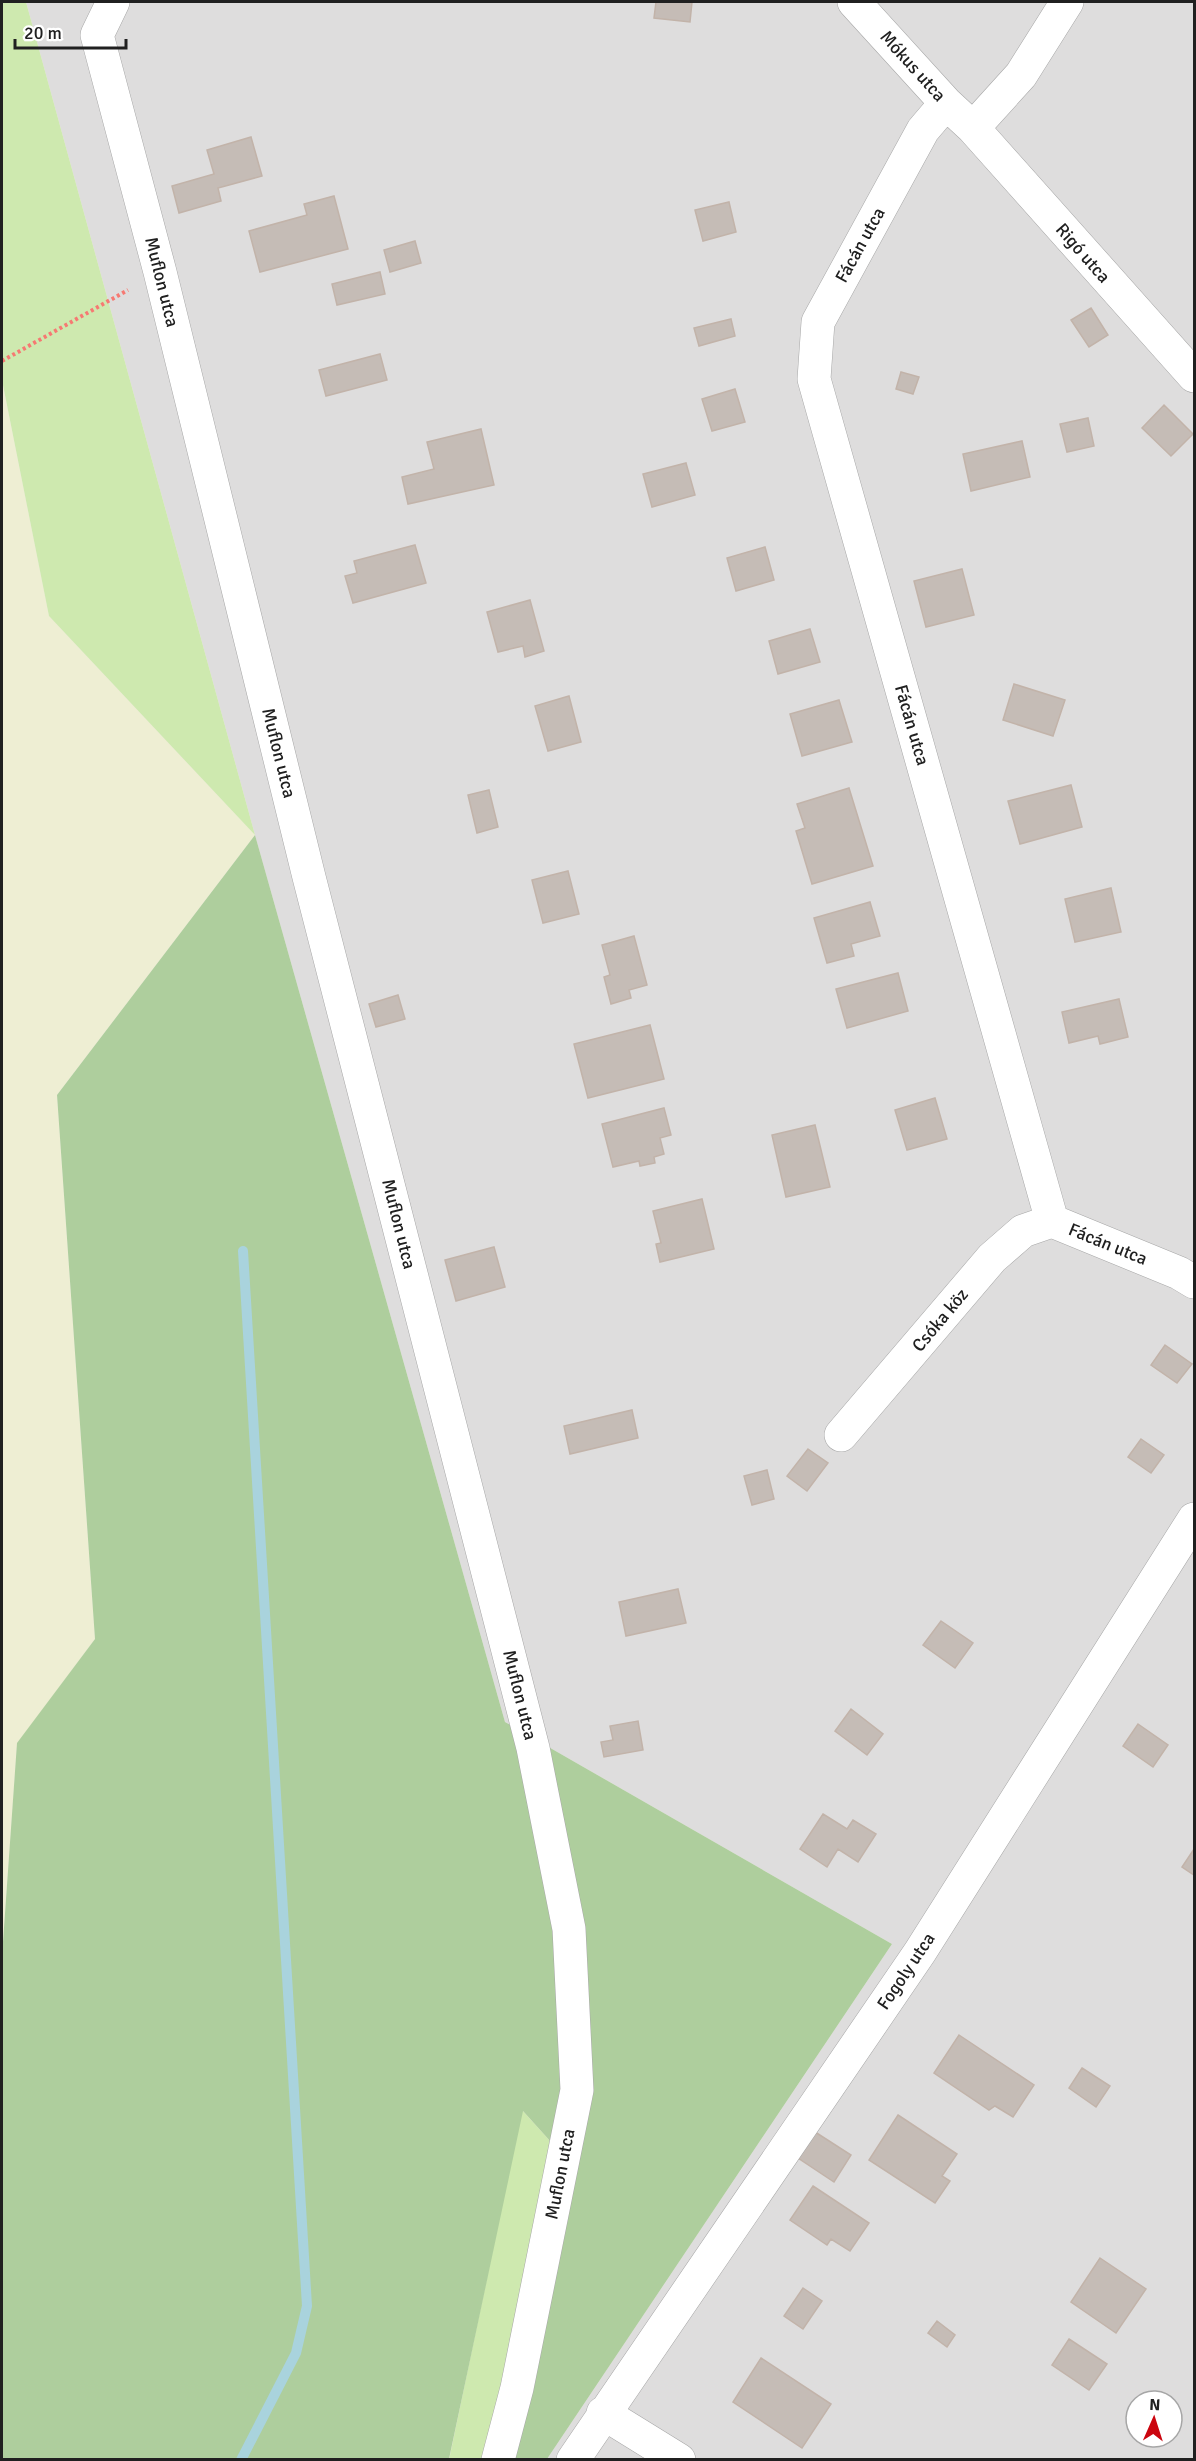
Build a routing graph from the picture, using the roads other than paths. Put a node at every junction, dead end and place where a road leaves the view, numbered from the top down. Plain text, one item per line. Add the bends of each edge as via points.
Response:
1 (114, 2) edge
2 (854, 2) edge
3 (1067, 2) edge
4 (946, 103) junction
5 (973, 128) junction
6 (1194, 376) edge
7 (1052, 1221) junction
8 (1194, 1282) edge
9 (841, 1435) dead end
10 (1194, 1519) edge
11 (603, 2413) junction
12 (498, 2460) edge
13 (573, 2460) edge
14 (679, 2460) edge

1 - 12 street, Muflon utca via 97,35 533,1748 569,1929 577,2090 517,2388
2 - 4 street, Mókus utca
3 - 5 street via 1021,75
4 - 5 street, Mókus utca
4 - 7 street, Fácán utca via 923,130 818,322 814,379
5 - 6 street, Rigó utca
7 - 8 street, Fácán utca
7 - 9 street, Csóka köz via 1023,1231 992,1258
10 - 11 street, Fogoly utca via 920,1952
11 - 13 street
11 - 14 street

